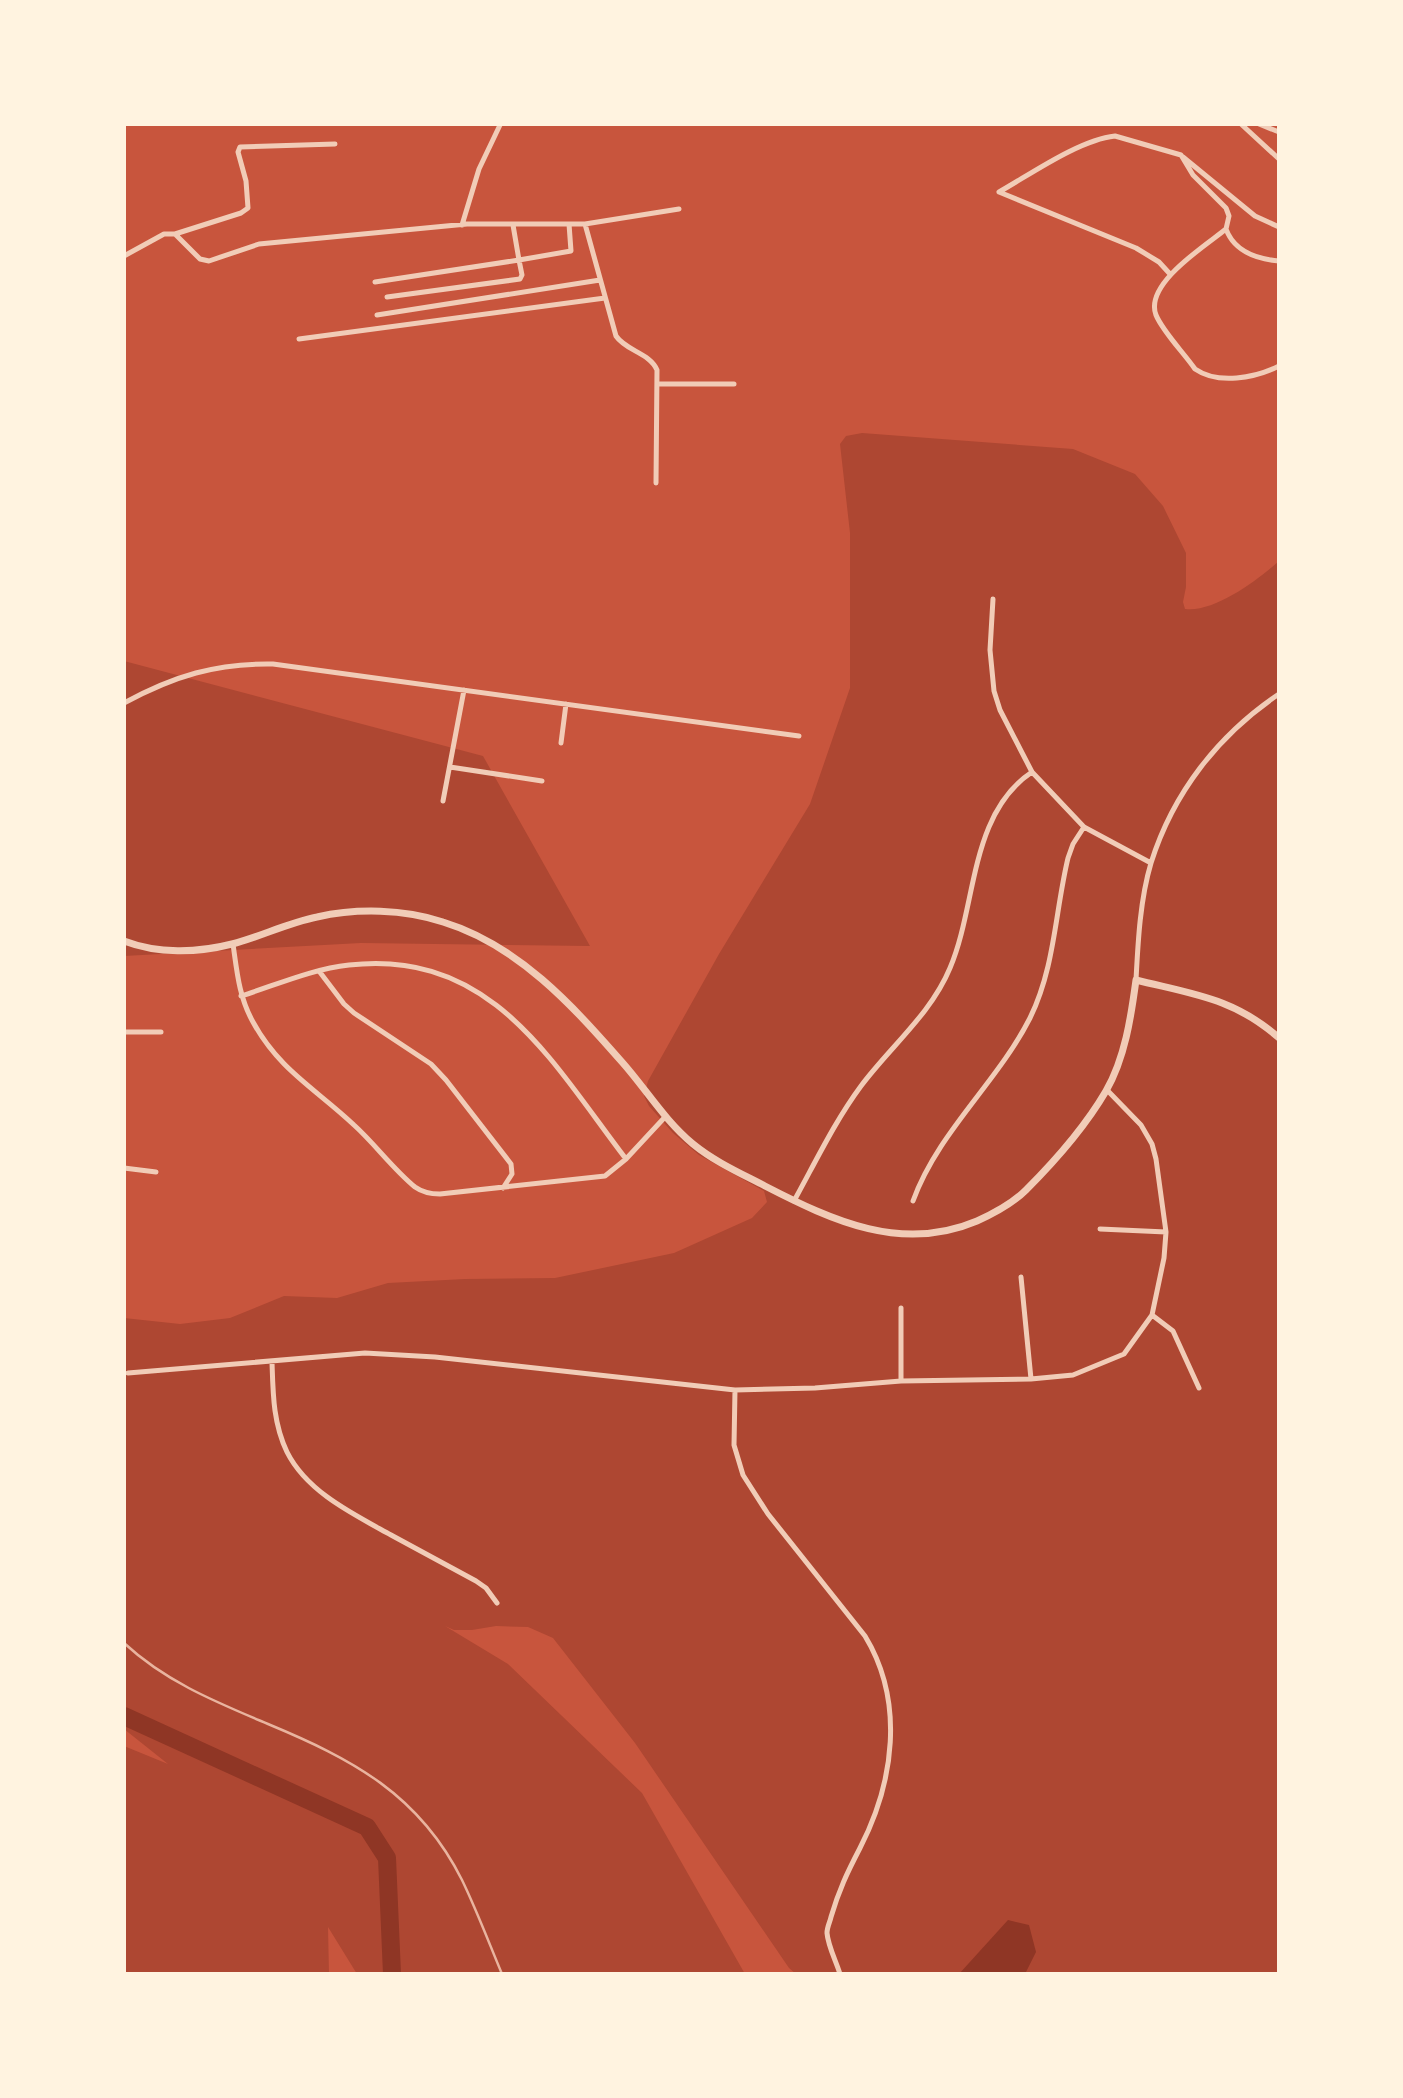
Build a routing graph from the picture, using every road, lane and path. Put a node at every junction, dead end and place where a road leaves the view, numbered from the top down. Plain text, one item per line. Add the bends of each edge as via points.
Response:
1 (1241, 124) edge
2 (1259, 124) edge
3 (500, 125) edge
4 (1279, 132) edge
5 (335, 144) dead end
6 (1181, 156) junction
7 (1279, 159) edge
8 (679, 209) dead end
9 (569, 224) junction
10 (585, 224) junction
11 (461, 225) junction
12 (513, 225) junction
13 (1279, 227) edge
14 (1226, 229) junction
15 (175, 234) junction
16 (124, 256) edge
17 (519, 260) junction
18 (1279, 261) edge
19 (1170, 274) junction
20 (600, 280) junction
21 (375, 282) dead end
22 (387, 297) dead end
23 (605, 298) junction
24 (377, 315) dead end
25 (299, 339) dead end
26 (1279, 366) edge
27 (657, 384) junction
28 (734, 384) dead end
29 (656, 483) dead end
30 (993, 599) dead end
31 (464, 690) junction
32 (1279, 694) edge
33 (124, 703) edge
34 (566, 704) junction
35 (799, 736) dead end
36 (561, 743) dead end
37 (450, 767) junction
38 (1032, 772) junction
39 (542, 781) dead end
40 (443, 801) dead end
41 (1084, 827) junction
42 (1151, 863) junction
43 (124, 942) edge
44 (233, 944) junction
45 (319, 971) junction
46 (1136, 981) junction
47 (241, 996) junction
48 (124, 1032) edge
49 (161, 1032) dead end
50 (1279, 1038) edge
51 (1107, 1090) junction
52 (665, 1117) junction
53 (626, 1159) junction
54 (124, 1168) edge
55 (156, 1171) dead end
56 (503, 1188) junction
57 (794, 1201) junction
58 (913, 1201) dead end
59 (1101, 1229) dead end
60 (1166, 1232) junction
61 (1021, 1277) dead end
62 (901, 1308) dead end
63 (1152, 1315) junction
64 (272, 1362) junction
65 (128, 1373) dead end
66 (1031, 1379) junction
67 (901, 1381) junction
68 (1199, 1388) dead end
69 (735, 1390) junction
70 (497, 1603) dead end
71 (840, 1974) edge

1 - 7 street
2 - 4 street
3 - 11 street via 479,169
5 - 15 street via 240,147 248,208
6 - 13 street via 1255,216
6 - 14 street via 1226,208
6 - 19 street via 1105,137 999,192 1136,248
8 - 10 street
9 - 10 street
9 - 12 street
9 - 17 street via 572,248 568,253
10 - 20 street
11 - 12 street
11 - 15 street via 253,245 209,261 200,259
12 - 17 street
14 - 18 street via 1245,251
14 - 19 street
15 - 16 street via 164,234
17 - 21 street
17 - 22 street via 520,279
19 - 26 street via 1155,299 1155,311 1195,369 1210,377 1234,377
20 - 23 street
20 - 24 street
23 - 25 street
23 - 27 street via 616,336 655,365
27 - 28 street
27 - 29 street
30 - 38 street via 990,650 994,691
31 - 33 street via 247,663 178,677
31 - 34 street
31 - 37 street
32 - 42 street via 1244,720 1197,771
34 - 35 street
34 - 36 street
37 - 39 street
37 - 40 street
38 - 41 street
38 - 57 street via 1007,794 990,826 962,935 943,984 859,1090
41 - 42 street
41 - 58 street via 1068,858 1050,959 1030,1017 933,1157
42 - 46 street
43 - 44 street via 181,951
44 - 47 street
44 - 52 street via 345,912 379,911 443,922 479,936 513,955 548,984 623,1063
45 - 47 street
45 - 53 street via 393,964 468,984 530,1037
45 - 56 street via 354,1013 416,1053 446,1080 512,1164 512,1174
46 - 50 street via 1219,1000 1240,1009
46 - 51 street via 1129,1028
47 - 56 street via 278,1060 356,1127 415,1187 440,1194
48 - 49 street
51 - 57 street via 1046,1170 1018,1198 963,1227 903,1235 856,1226
51 - 60 street via 1141,1125 1152,1144
52 - 53 street
52 - 57 street via 714,1160
53 - 56 street via 595,1178
54 - 55 street
59 - 60 street
60 - 63 street
61 - 66 street
62 - 67 street
63 - 66 street via 1124,1354 1073,1375
63 - 68 street via 1173,1331
64 - 65 street
64 - 69 street via 365,1353 435,1357
64 - 70 street via 279,1433 288,1455 306,1477 346,1511 476,1581
66 - 67 street
67 - 69 street
69 - 71 street via 733,1434 743,1475 768,1514 865,1636 876,1654 889,1705 885,1783 867,1835 835,1900 827,1932

